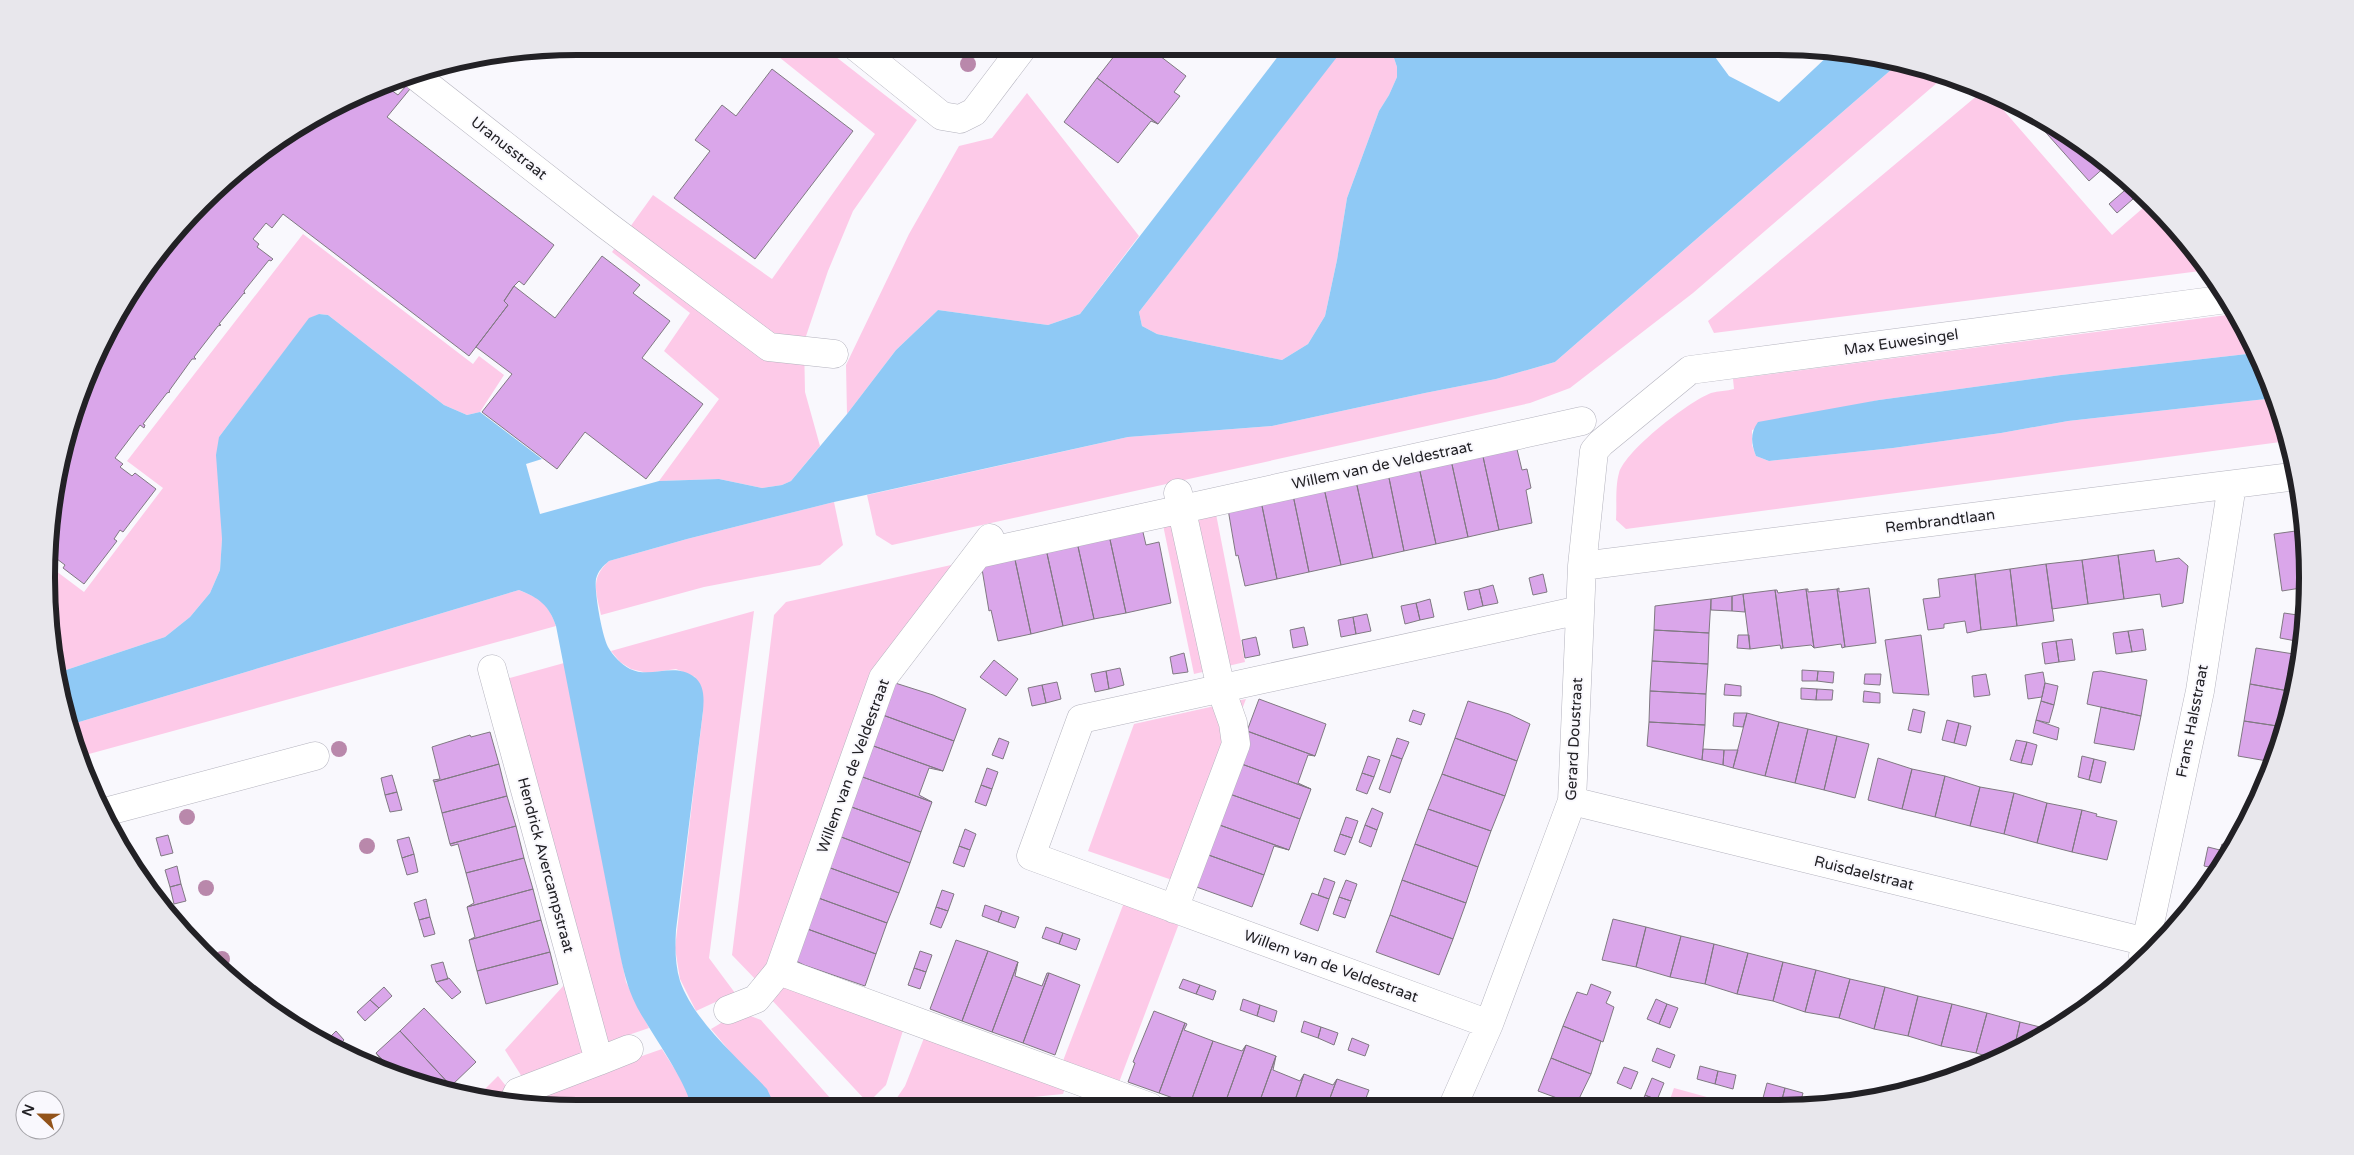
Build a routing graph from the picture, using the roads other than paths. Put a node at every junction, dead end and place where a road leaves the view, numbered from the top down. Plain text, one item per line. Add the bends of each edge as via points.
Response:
1 (866, 55) edge
2 (1017, 55) edge
3 (421, 80) edge
4 (2219, 300) edge
5 (834, 354) dead end
6 (1582, 421) dead end
7 (1600, 443) joint
8 (2289, 477) edge
9 (2232, 485) junction
10 (1180, 501) junction
11 (1582, 566) junction
12 (1580, 610) junction
13 (492, 670) dead end
14 (1221, 689) junction
15 (315, 756) dead end
16 (1572, 802) junction
17 (110, 811) edge
18 (1174, 909) junction
19 (2149, 944) edge
20 (2146, 947) edge
21 (779, 971) junction
22 (728, 1010) dead end
23 (1489, 1024) junction
24 (630, 1048) dead end
25 (599, 1061) junction
26 (516, 1097) edge
27 (1131, 1100) edge
28 (1457, 1100) edge

1 - 2 street via 942,116 960,119 974,112
3 - 5 street, Uranusstraat via 769,347
4 - 7 street, Max Euwesingel via 1690,370
6 - 10 street, Willem van de Veldestraat
7 - 11 street, Gerard Doustraat via 1594,451
8 - 9 street, Rembrandtlaan
9 - 11 street, Rembrandtlaan
9 - 19 street, Frans Halsstraat via 2200,691
10 - 14 street
10 - 21 street, Willem van de Veldestraat via 985,544 884,678
11 - 12 street, Gerard Doustraat
12 - 14 street, Willem van de Veldestraat
12 - 16 street, Gerard Doustraat
13 - 25 street, Hendrick Avercampstraat
14 - 18 street via 1233,723 1236,744
14 - 18 street, Willem van de Veldestraat via 1081,719 1031,856
15 - 17 street
16 - 20 street, Ruisdaelstraat
16 - 23 street, Gerard Doustraat
18 - 23 street, Willem van de Veldestraat
21 - 22 street, Willem van de Veldestraat via 756,999
21 - 27 street
23 - 28 street, Gerard Doustraat
24 - 25 street
25 - 26 street via 518,1092

